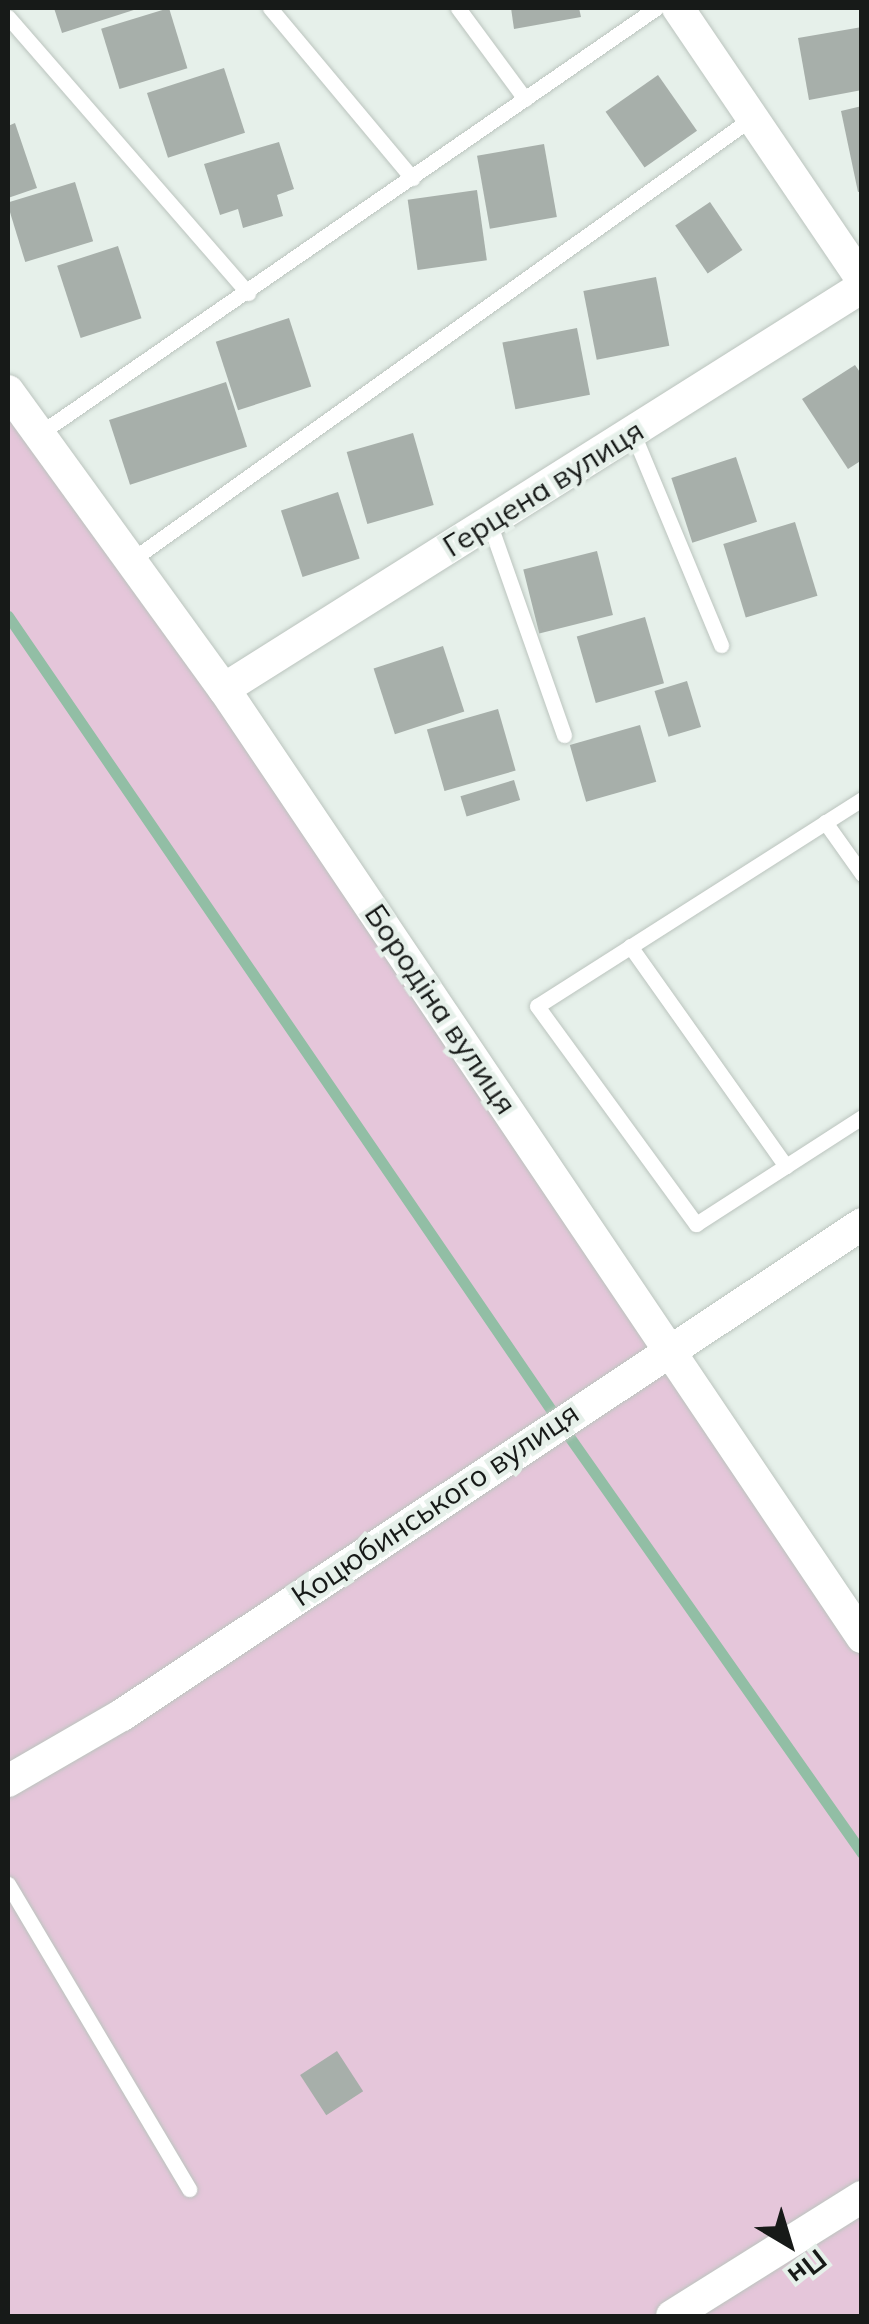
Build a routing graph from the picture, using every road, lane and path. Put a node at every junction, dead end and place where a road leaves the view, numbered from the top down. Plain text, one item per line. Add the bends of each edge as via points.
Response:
1 (270, 8) edge
2 (458, 8) edge
3 (656, 8) edge
4 (678, 8) edge
5 (8, 18) edge
6 (525, 99) junction
7 (752, 118) junction
8 (412, 178) junction
9 (862, 284) edge
10 (248, 293) junction
11 (8, 391) edge
12 (632, 431) junction
13 (39, 434) junction
14 (489, 522) junction
15 (133, 559) junction
16 (720, 645) dead end
17 (224, 689) junction
18 (564, 734) dead end
19 (862, 799) edge
20 (825, 822) junction
21 (862, 874) edge
22 (630, 946) junction
23 (862, 1117) edge
24 (786, 1166) junction
25 (862, 1224) edge
26 (670, 1346) junction
27 (862, 1637) edge
28 (8, 1781) edge
29 (8, 1884) edge
30 (189, 2189) dead end
31 (862, 2197) edge
32 (672, 2316) edge

1 - 8 lane
2 - 6 lane
3 - 6 lane
4 - 7 street
5 - 10 lane
6 - 8 lane
7 - 9 street
7 - 15 lane
8 - 10 lane
9 - 12 street, Герцена вулиця
10 - 13 lane
11 - 13 street, Бородіна вулиця
12 - 14 street, Герцена вулиця
12 - 16 lane
13 - 15 street, Бородіна вулиця
14 - 17 street, Герцена вулиця
14 - 18 lane
15 - 17 street, Бородіна вулиця
17 - 26 street, Бородіна вулиця
19 - 20 lane
20 - 21 lane
20 - 22 lane
22 - 24 lane
22 - 24 lane via 536,1006 696,1224
23 - 24 lane
25 - 26 street, Коцюбинського вулиця
26 - 27 street, Бородіна вулиця
26 - 28 street, Коцюбинського вулиця via 122,1716
29 - 30 lane
31 - 32 street

